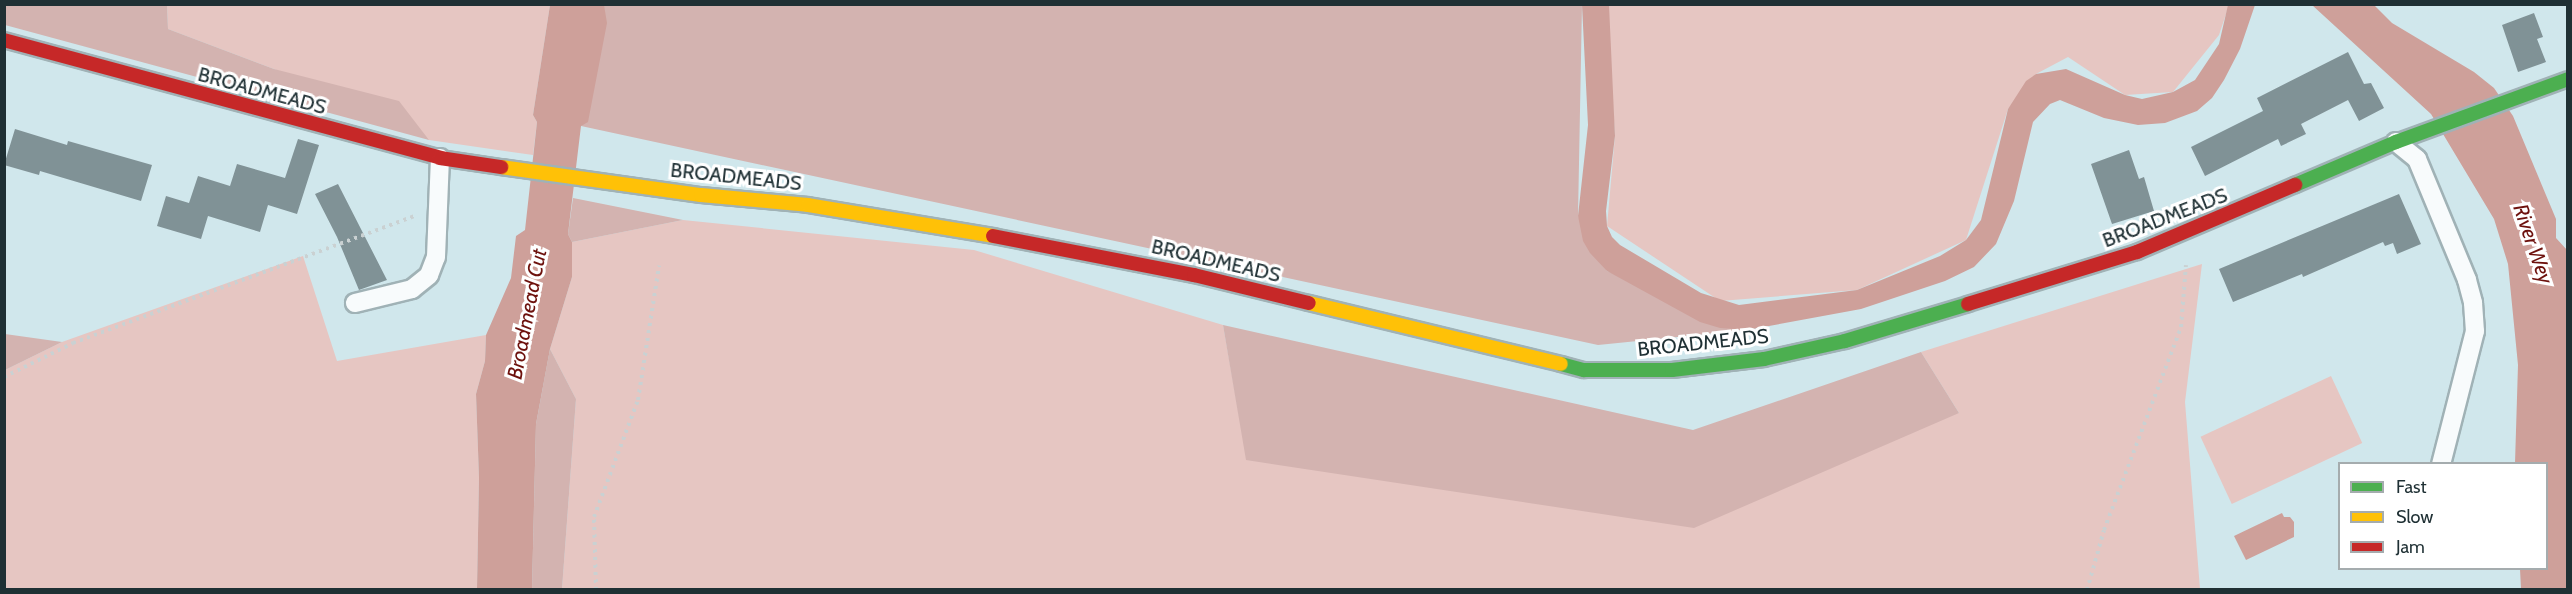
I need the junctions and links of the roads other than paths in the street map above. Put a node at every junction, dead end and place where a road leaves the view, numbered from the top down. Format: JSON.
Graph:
{"nodes":[{"id":1,"x":4,"y":40,"type":"edge"},
{"id":2,"x":2568,"y":79,"type":"edge"},
{"id":3,"x":2396,"y":142,"type":"junction"},
{"id":4,"x":440,"y":158,"type":"junction"},
{"id":5,"x":355,"y":303,"type":"dead end"},
{"id":6,"x":2441,"y":462,"type":"edge"}],
"edges":[{"from":1,"to":4,"type":"main road","name":"BROADMEADS"},
{"from":2,"to":3,"type":"main road","name":"BROADMEADS"},
{"from":3,"to":4,"type":"main road","name":"BROADMEADS"},
{"from":3,"to":6,"type":"lane"},
{"from":4,"to":5,"type":"lane"}]}
